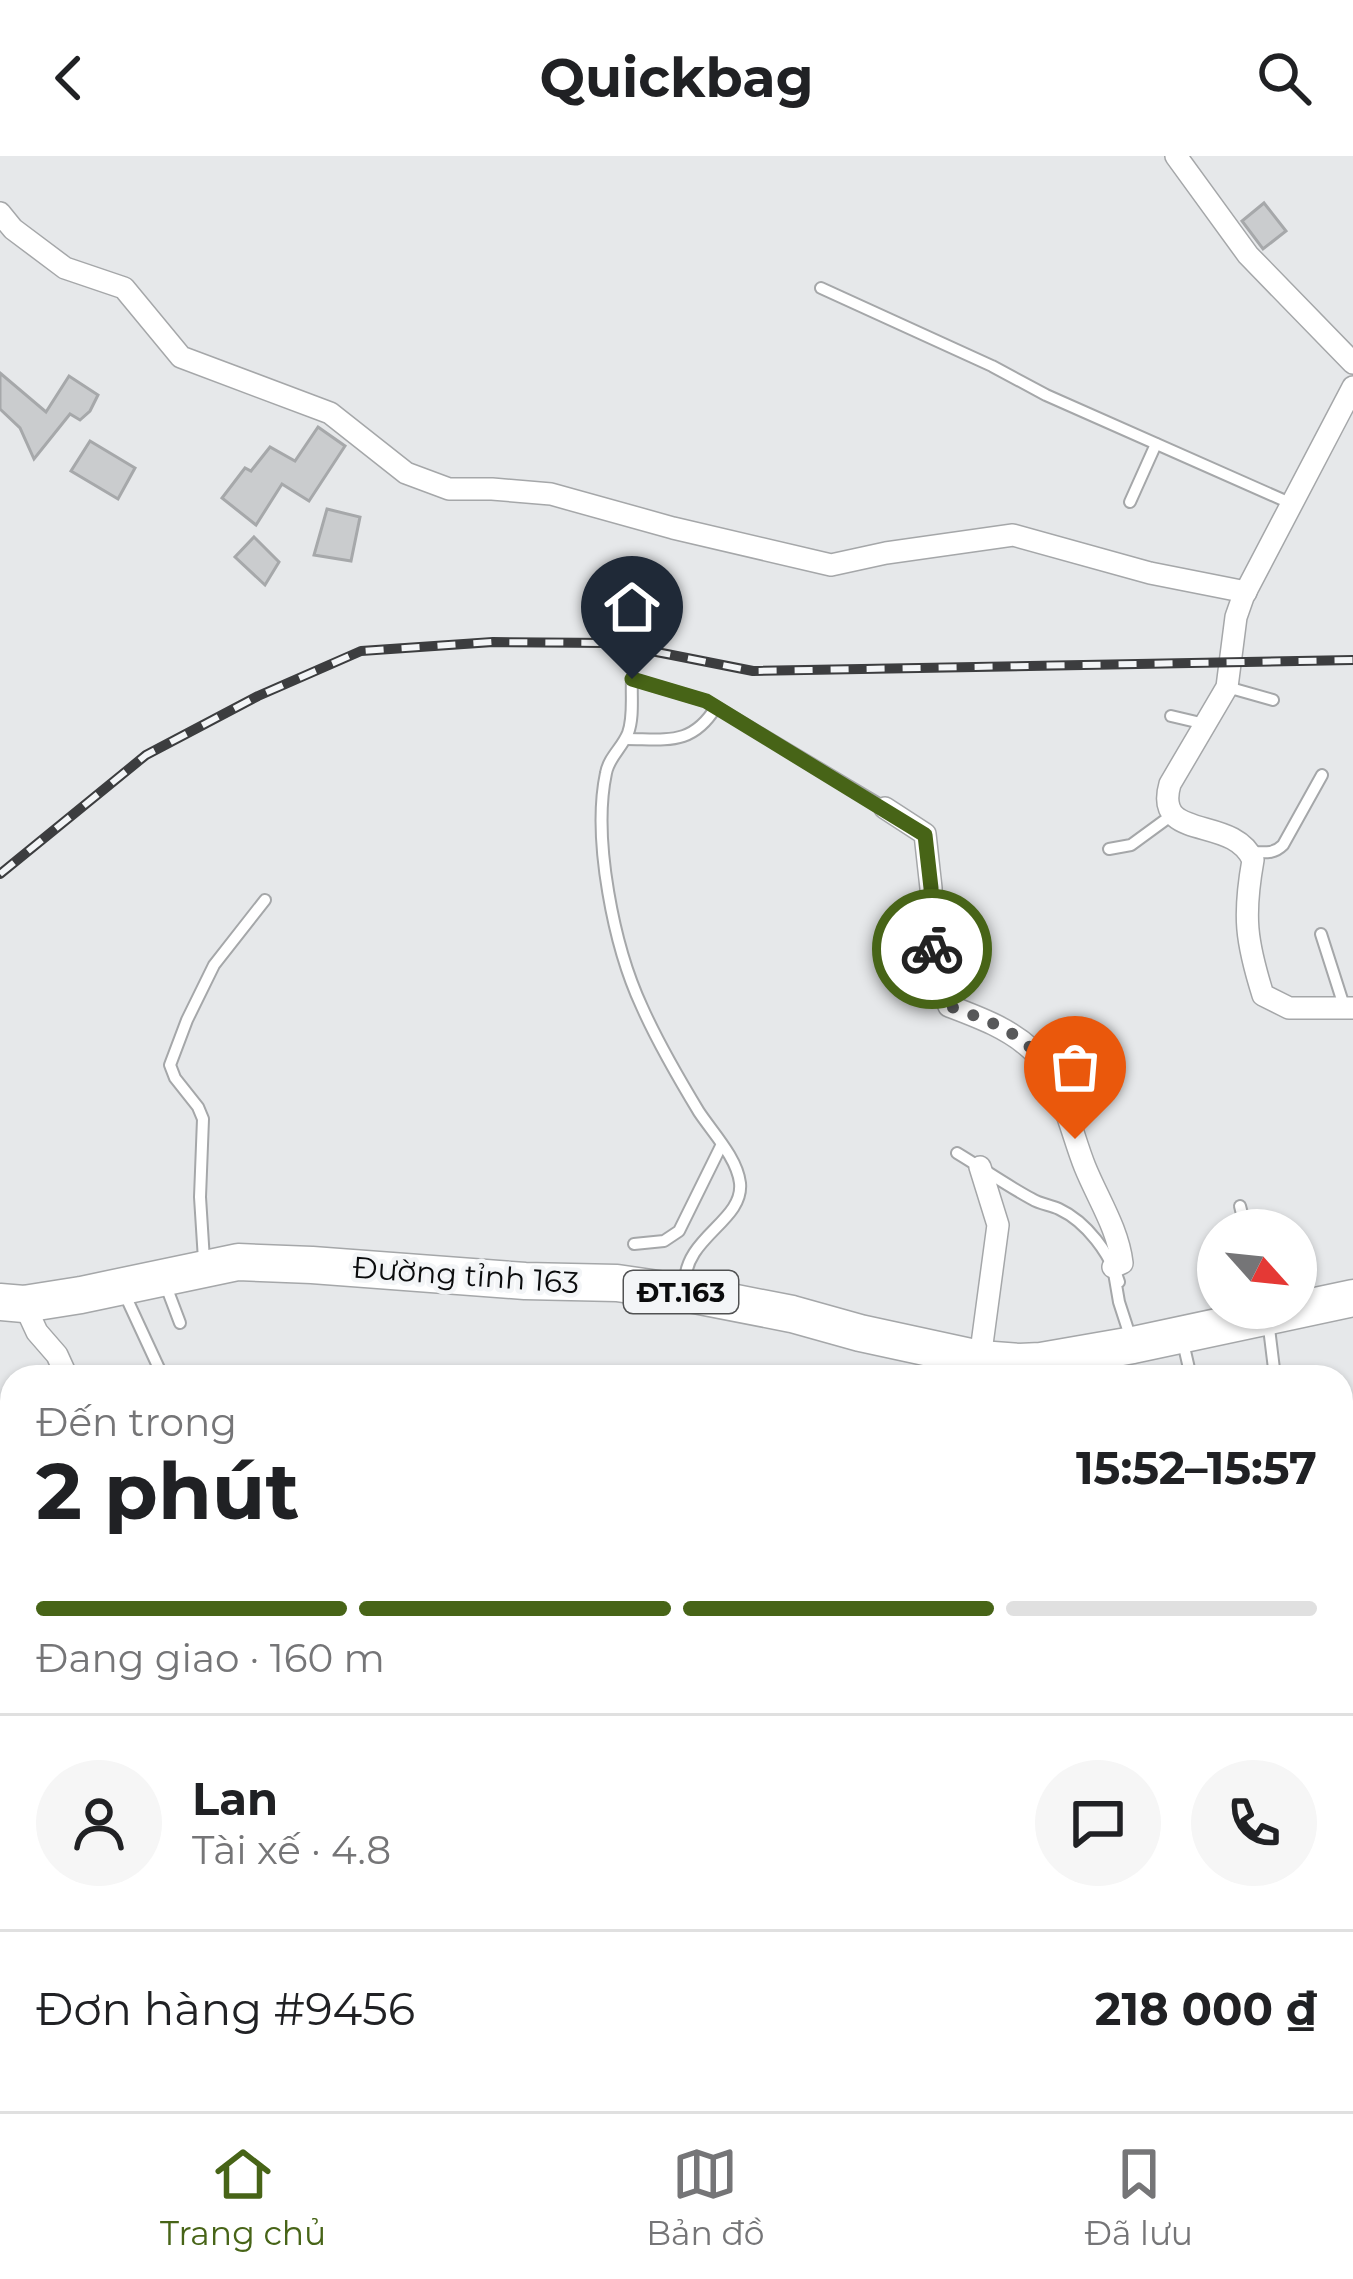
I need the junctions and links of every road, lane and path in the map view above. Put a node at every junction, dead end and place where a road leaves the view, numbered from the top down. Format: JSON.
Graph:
{"nodes":[{"id":1,"x":1176,"y":156,"type":"edge"},
{"id":2,"x":0,"y":213,"type":"edge"},
{"id":3,"x":821,"y":288,"type":"dead end"},
{"id":4,"x":1353,"y":363,"type":"edge"},
{"id":5,"x":1353,"y":387,"type":"edge"},
{"id":6,"x":1156,"y":444,"type":"junction"},
{"id":7,"x":1130,"y":502,"type":"dead end"},
{"id":8,"x":1290,"y":503,"type":"junction"},
{"id":9,"x":1246,"y":592,"type":"junction"},
{"id":10,"x":1227,"y":687,"type":"junction"},
{"id":11,"x":1273,"y":700,"type":"dead end"},
{"id":12,"x":716,"y":707,"type":"junction"},
{"id":13,"x":1171,"y":716,"type":"dead end"},
{"id":14,"x":1205,"y":724,"type":"junction"},
{"id":15,"x":626,"y":739,"type":"junction"},
{"id":16,"x":1322,"y":775,"type":"dead end"},
{"id":17,"x":886,"y":808,"type":"joint"},
{"id":18,"x":1172,"y":815,"type":"junction"},
{"id":19,"x":1108,"y":849,"type":"dead end"},
{"id":20,"x":1250,"y":852,"type":"junction"},
{"id":21,"x":265,"y":900,"type":"dead end"},
{"id":22,"x":1322,"y":934,"type":"dead end"},
{"id":23,"x":1349,"y":1009,"type":"edge"},
{"id":24,"x":722,"y":1146,"type":"junction"},
{"id":25,"x":957,"y":1153,"type":"dead end"},
{"id":26,"x":980,"y":1167,"type":"junction"},
{"id":27,"x":1240,"y":1206,"type":"dead end"},
{"id":28,"x":1241,"y":1209,"type":"edge"},
{"id":29,"x":634,"y":1244,"type":"dead end"},
{"id":30,"x":1113,"y":1267,"type":"junction"},
{"id":31,"x":204,"y":1269,"type":"junction"},
{"id":32,"x":163,"y":1278,"type":"junction"},
{"id":33,"x":121,"y":1287,"type":"junction"},
{"id":34,"x":686,"y":1293,"type":"junction"},
{"id":35,"x":1353,"y":1298,"type":"edge"},
{"id":36,"x":12,"y":1303,"type":"edge"},
{"id":37,"x":1317,"y":1306,"type":"edge"},
{"id":38,"x":180,"y":1323,"type":"dead end"},
{"id":39,"x":1197,"y":1328,"type":"edge"},
{"id":40,"x":1269,"y":1329,"type":"edge"},
{"id":41,"x":1181,"y":1335,"type":"junction"},
{"id":42,"x":1133,"y":1345,"type":"junction"},
{"id":43,"x":980,"y":1359,"type":"junction"},
{"id":44,"x":63,"y":1365,"type":"edge"},
{"id":45,"x":158,"y":1365,"type":"edge"},
{"id":46,"x":1031,"y":1365,"type":"edge"},
{"id":47,"x":1067,"y":1365,"type":"edge"},
{"id":48,"x":1188,"y":1365,"type":"edge"},
{"id":49,"x":1274,"y":1365,"type":"edge"}],
"edges":[{"from":1,"to":4,"type":"street"},
{"from":2,"to":9,"type":"street"},
{"from":3,"to":6,"type":"lane"},
{"from":5,"to":8,"type":"street"},
{"from":6,"to":7,"type":"lane"},
{"from":6,"to":8,"type":"lane"},
{"from":8,"to":9,"type":"street"},
{"from":9,"to":10,"type":"street"},
{"from":10,"to":11,"type":"lane"},
{"from":10,"to":14,"type":"street"},
{"from":12,"to":15,"type":"lane"},
{"from":12,"to":15,"type":"lane"},
{"from":12,"to":17,"type":"lane"},
{"from":13,"to":14,"type":"lane"},
{"from":14,"to":18,"type":"street"},
{"from":15,"to":24,"type":"lane"},
{"from":16,"to":20,"type":"lane"},
{"from":17,"to":30,"type":"street"},
{"from":18,"to":19,"type":"lane"},
{"from":18,"to":20,"type":"street"},
{"from":20,"to":23,"type":"street"},
{"from":21,"to":31,"type":"lane"},
{"from":22,"to":23,"type":"lane"},
{"from":24,"to":29,"type":"lane"},
{"from":24,"to":34,"type":"lane"},
{"from":25,"to":26,"type":"lane"},
{"from":26,"to":30,"type":"lane"},
{"from":26,"to":43,"type":"street"},
{"from":27,"to":28,"type":"lane"},
{"from":30,"to":42,"type":"lane"},
{"from":31,"to":32,"type":"main road","name":"Đường tỉnh 163","number":"ĐT.163"},
{"from":31,"to":34,"type":"main road","name":"Đường tỉnh 163","number":"ĐT.163"},
{"from":32,"to":33,"type":"main road","name":"Đường tỉnh 163","number":"ĐT.163"},
{"from":32,"to":38,"type":"lane"},
{"from":33,"to":36,"type":"main road","name":"Đường tỉnh 163","number":"ĐT.163"},
{"from":33,"to":45,"type":"lane"},
{"from":34,"to":43,"type":"main road","name":"Đường tỉnh 163","number":"ĐT.163"},
{"from":35,"to":37,"type":"main road","name":"Đường tỉnh 163","number":"ĐT.163"},
{"from":36,"to":44,"type":"street"},
{"from":39,"to":41,"type":"main road","name":"Đường tỉnh 163","number":"ĐT.163"},
{"from":40,"to":49,"type":"lane"},
{"from":41,"to":42,"type":"main road","name":"Đường tỉnh 163","number":"ĐT.163"},
{"from":41,"to":48,"type":"lane"},
{"from":42,"to":47,"type":"main road","name":"Đường tỉnh 163","number":"ĐT.163"},
{"from":43,"to":46,"type":"main road","name":"Đường tỉnh 163","number":"ĐT.163"}]}
